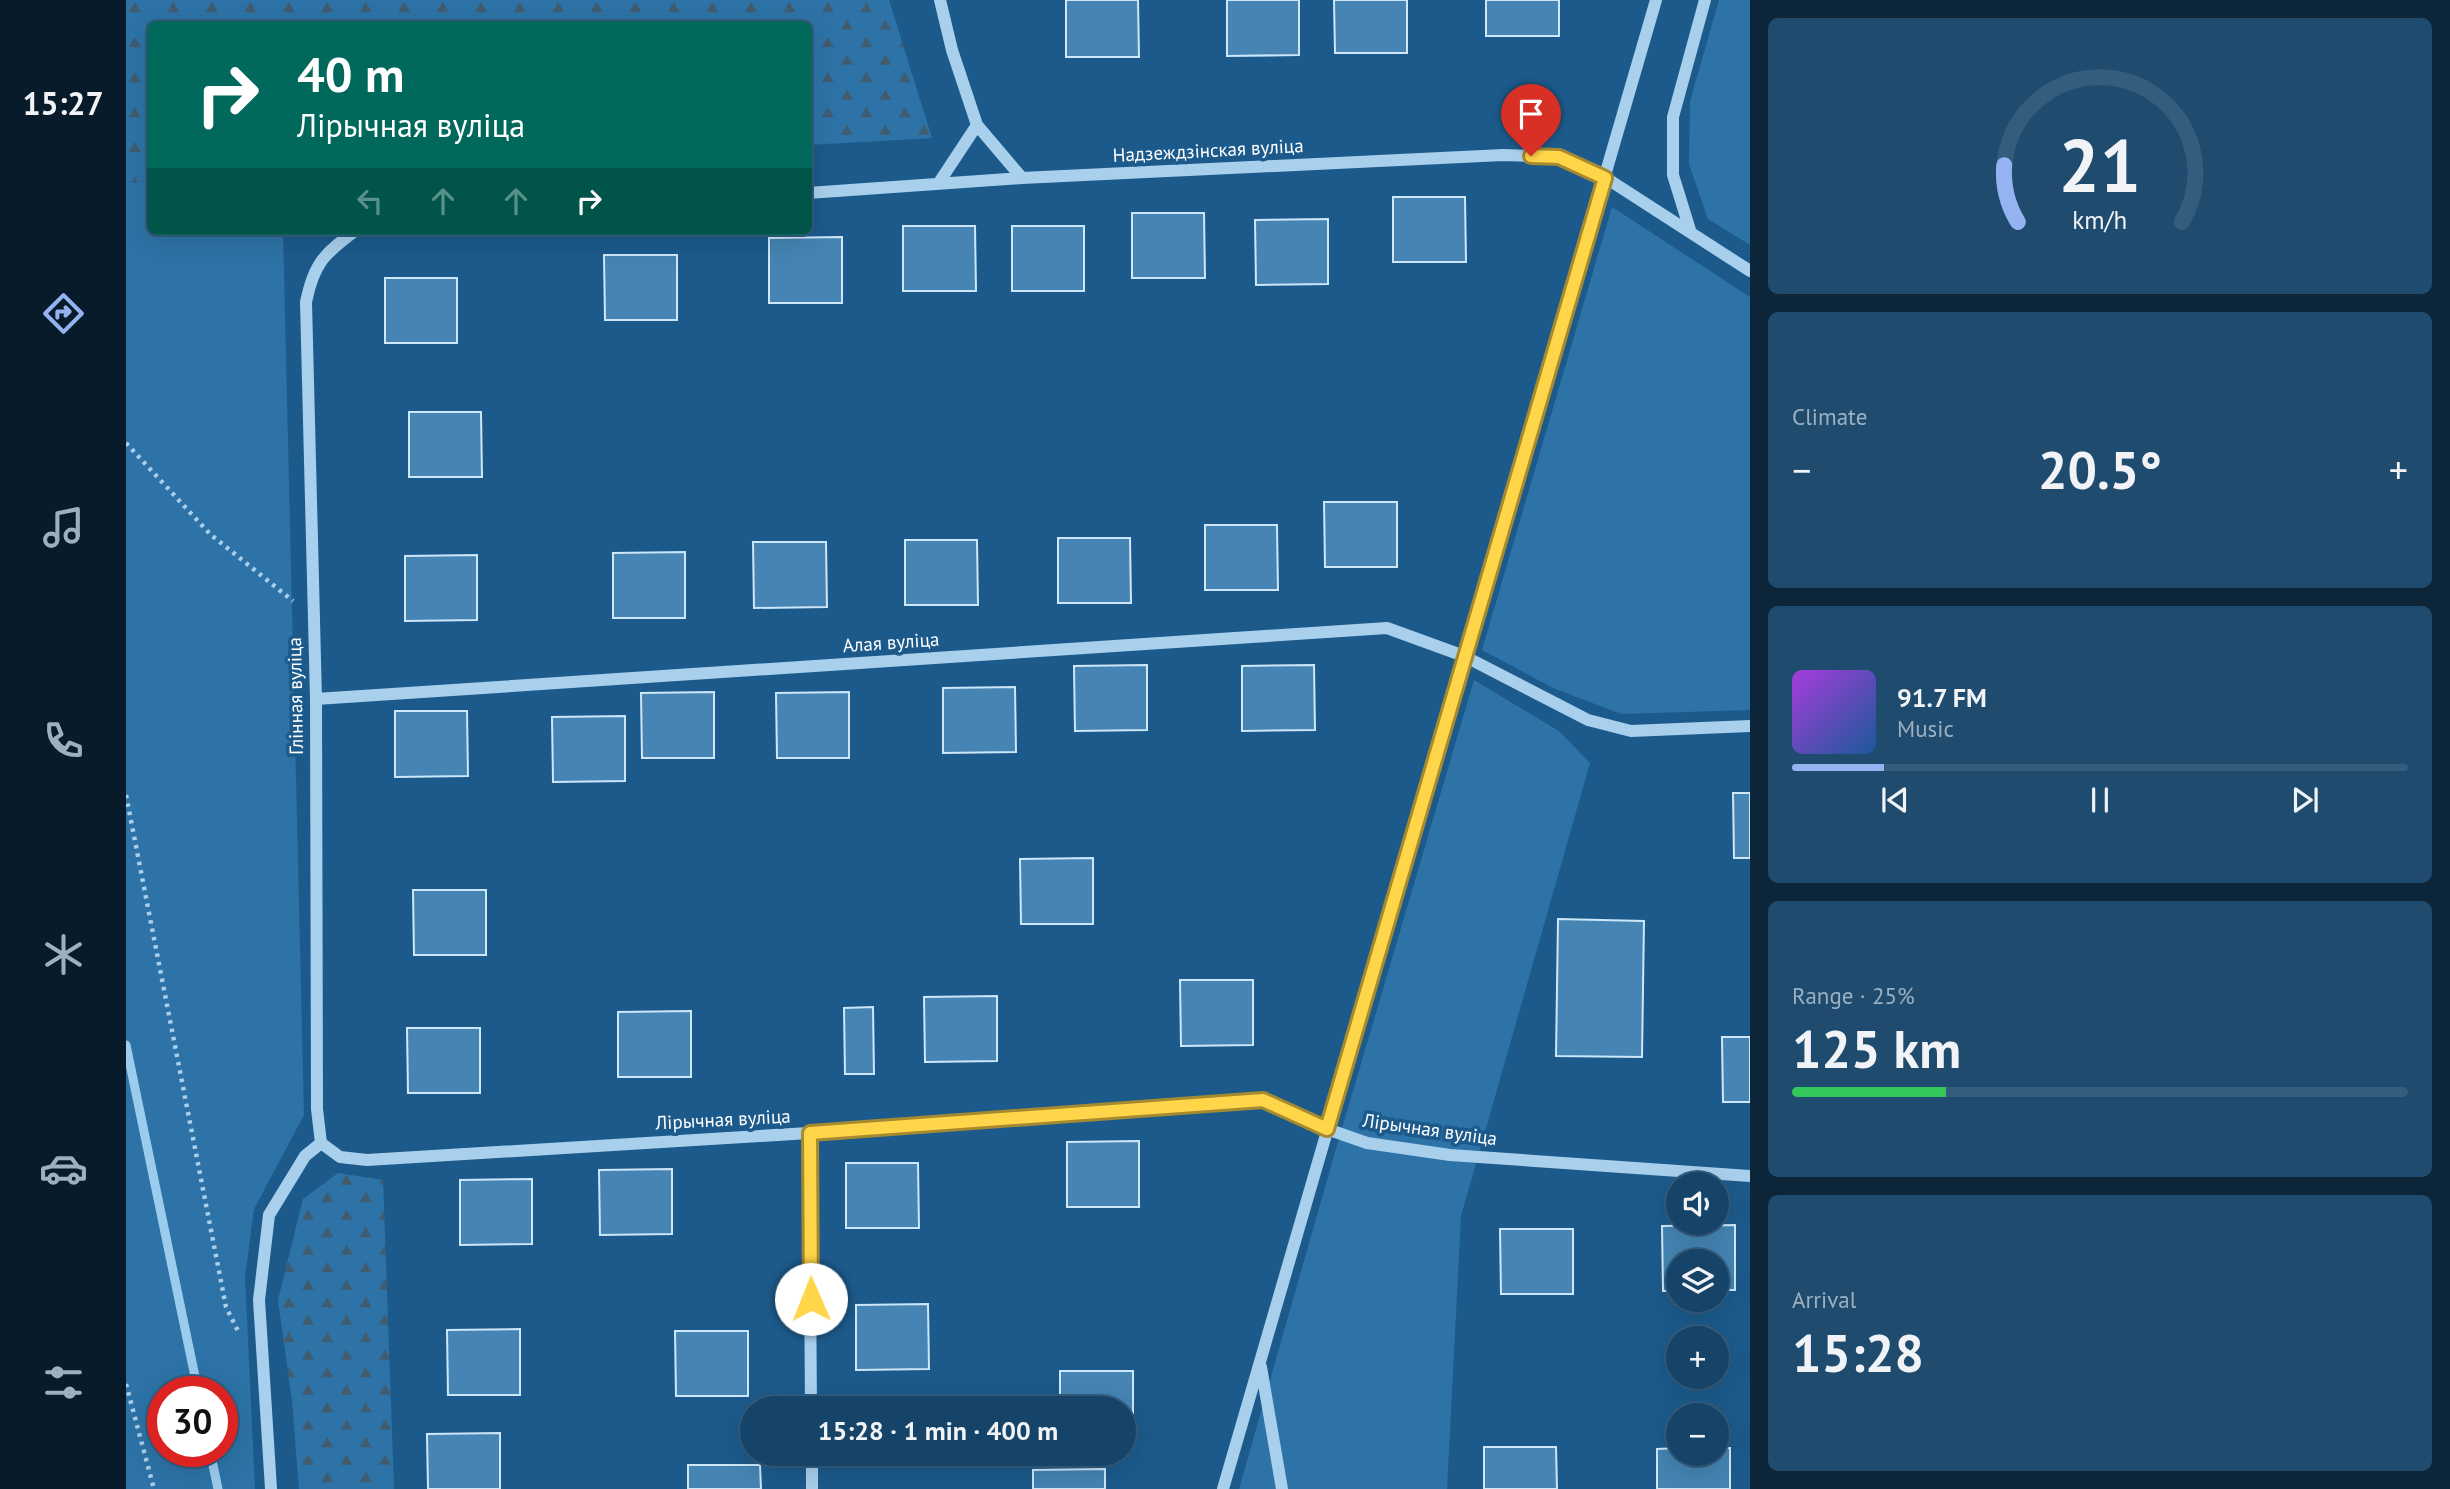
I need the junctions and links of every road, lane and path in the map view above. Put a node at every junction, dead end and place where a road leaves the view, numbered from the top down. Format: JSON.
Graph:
{"nodes":[{"id":1,"x":940,"y":0,"type":"edge"},
{"id":2,"x":1656,"y":0,"type":"edge"},
{"id":3,"x":1705,"y":0,"type":"edge"},
{"id":4,"x":977,"y":125,"type":"junction"},
{"id":5,"x":1022,"y":178,"type":"junction"},
{"id":6,"x":1605,"y":178,"type":"junction"},
{"id":7,"x":938,"y":184,"type":"junction"},
{"id":8,"x":812,"y":193,"type":"edge"},
{"id":9,"x":1690,"y":230,"type":"junction"},
{"id":10,"x":349,"y":235,"type":"edge"},
{"id":11,"x":1750,"y":271,"type":"edge"},
{"id":12,"x":126,"y":443,"type":"edge"},
{"id":13,"x":313,"y":616,"type":"junction"},
{"id":14,"x":1464,"y":656,"type":"junction"},
{"id":15,"x":316,"y":699,"type":"junction"},
{"id":16,"x":1750,"y":726,"type":"edge"},
{"id":17,"x":126,"y":795,"type":"edge"},
{"id":18,"x":1327,"y":1129,"type":"junction"},
{"id":19,"x":810,"y":1133,"type":"junction"},
{"id":20,"x":321,"y":1143,"type":"junction"},
{"id":21,"x":1750,"y":1176,"type":"edge"},
{"id":22,"x":243,"y":1341,"type":"dead end"},
{"id":23,"x":1261,"y":1363,"type":"junction"},
{"id":24,"x":126,"y":1384,"type":"edge"},
{"id":25,"x":811,"y":1396,"type":"edge"},
{"id":26,"x":812,"y":1466,"type":"edge"},
{"id":27,"x":154,"y":1489,"type":"edge"},
{"id":28,"x":271,"y":1489,"type":"edge"},
{"id":29,"x":812,"y":1489,"type":"edge"},
{"id":30,"x":1223,"y":1489,"type":"edge"},
{"id":31,"x":1282,"y":1489,"type":"edge"}],
"edges":[{"from":1,"to":4,"type":"street"},
{"from":2,"to":6,"type":"street"},
{"from":3,"to":9,"type":"street"},
{"from":4,"to":5,"type":"street"},
{"from":4,"to":7,"type":"street"},
{"from":5,"to":6,"type":"street","name":"Надзеждзінская вуліца"},
{"from":5,"to":7,"type":"street","name":"Надзеждзінская вуліца"},
{"from":6,"to":9,"type":"street","name":"Надзеждзінская вуліца"},
{"from":6,"to":14,"type":"street"},
{"from":7,"to":8,"type":"street","name":"Надзеждзінская вуліца"},
{"from":9,"to":11,"type":"street","name":"Надзеждзінская вуліца"},
{"from":10,"to":13,"type":"street","name":"Глінная вуліца"},
{"from":12,"to":13,"type":"path"},
{"from":13,"to":15,"type":"street","name":"Глінная вуліца"},
{"from":14,"to":15,"type":"street","name":"Алая вуліца"},
{"from":14,"to":16,"type":"street","name":"Алая вуліца"},
{"from":14,"to":18,"type":"street"},
{"from":15,"to":20,"type":"street","name":"Глінная вуліца"},
{"from":17,"to":22,"type":"path"},
{"from":18,"to":19,"type":"street","name":"Лірычная вуліца"},
{"from":18,"to":21,"type":"street","name":"Лірычная вуліца"},
{"from":18,"to":23,"type":"street"},
{"from":19,"to":20,"type":"street","name":"Лірычная вуліца"},
{"from":19,"to":25,"type":"street"},
{"from":20,"to":28,"type":"street"},
{"from":23,"to":30,"type":"street"},
{"from":23,"to":31,"type":"street"},
{"from":24,"to":27,"type":"path"},
{"from":26,"to":29,"type":"street"}]}
